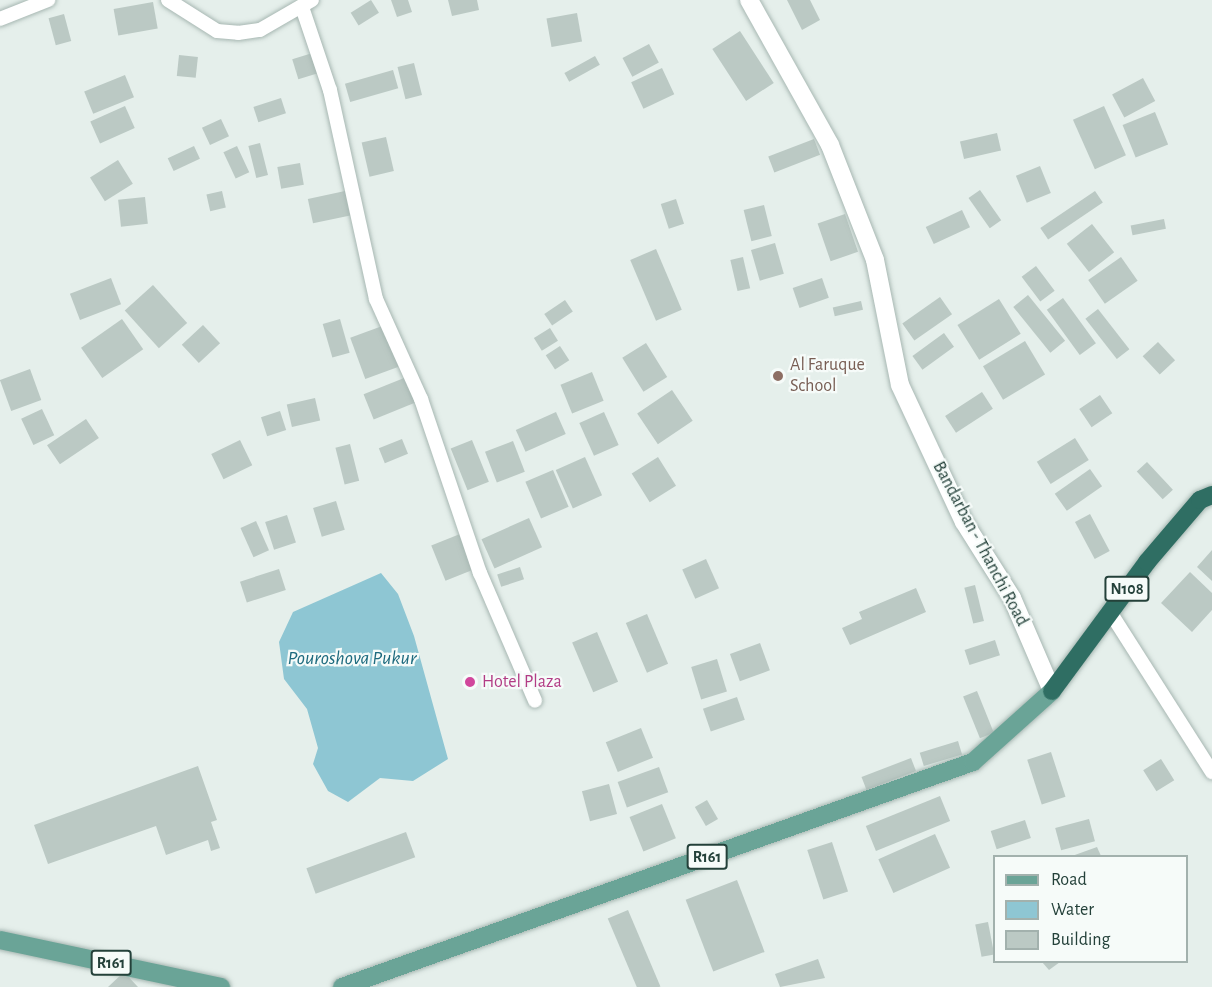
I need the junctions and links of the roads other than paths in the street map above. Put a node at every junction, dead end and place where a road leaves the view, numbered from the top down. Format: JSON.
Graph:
{"nodes":[{"id":1,"x":48,"y":0,"type":"edge"},
{"id":2,"x":168,"y":0,"type":"edge"},
{"id":3,"x":749,"y":0,"type":"edge"},
{"id":4,"x":307,"y":3,"type":"edge"},
{"id":5,"x":0,"y":19,"type":"edge"},
{"id":6,"x":1212,"y":495,"type":"edge"},
{"id":7,"x":1110,"y":612,"type":"junction"},
{"id":8,"x":1052,"y":691,"type":"junction"},
{"id":9,"x":535,"y":700,"type":"dead end"},
{"id":10,"x":1212,"y":772,"type":"edge"},
{"id":11,"x":0,"y":940,"type":"edge"},
{"id":12,"x":221,"y":987,"type":"edge"},
{"id":13,"x":342,"y":987,"type":"edge"}],
"edges":[{"from":1,"to":5,"type":"street"},
{"from":2,"to":4,"type":"street"},
{"from":3,"to":8,"type":"main road","name":"Bandarban - Thanchi Road"},
{"from":4,"to":9,"type":"street"},
{"from":6,"to":7,"type":"highway","number":"N108"},
{"from":7,"to":8,"type":"highway","number":"N108"},
{"from":7,"to":10,"type":"street"},
{"from":8,"to":13,"type":"main road","number":"R161"},
{"from":11,"to":12,"type":"main road","number":"R161"}]}
